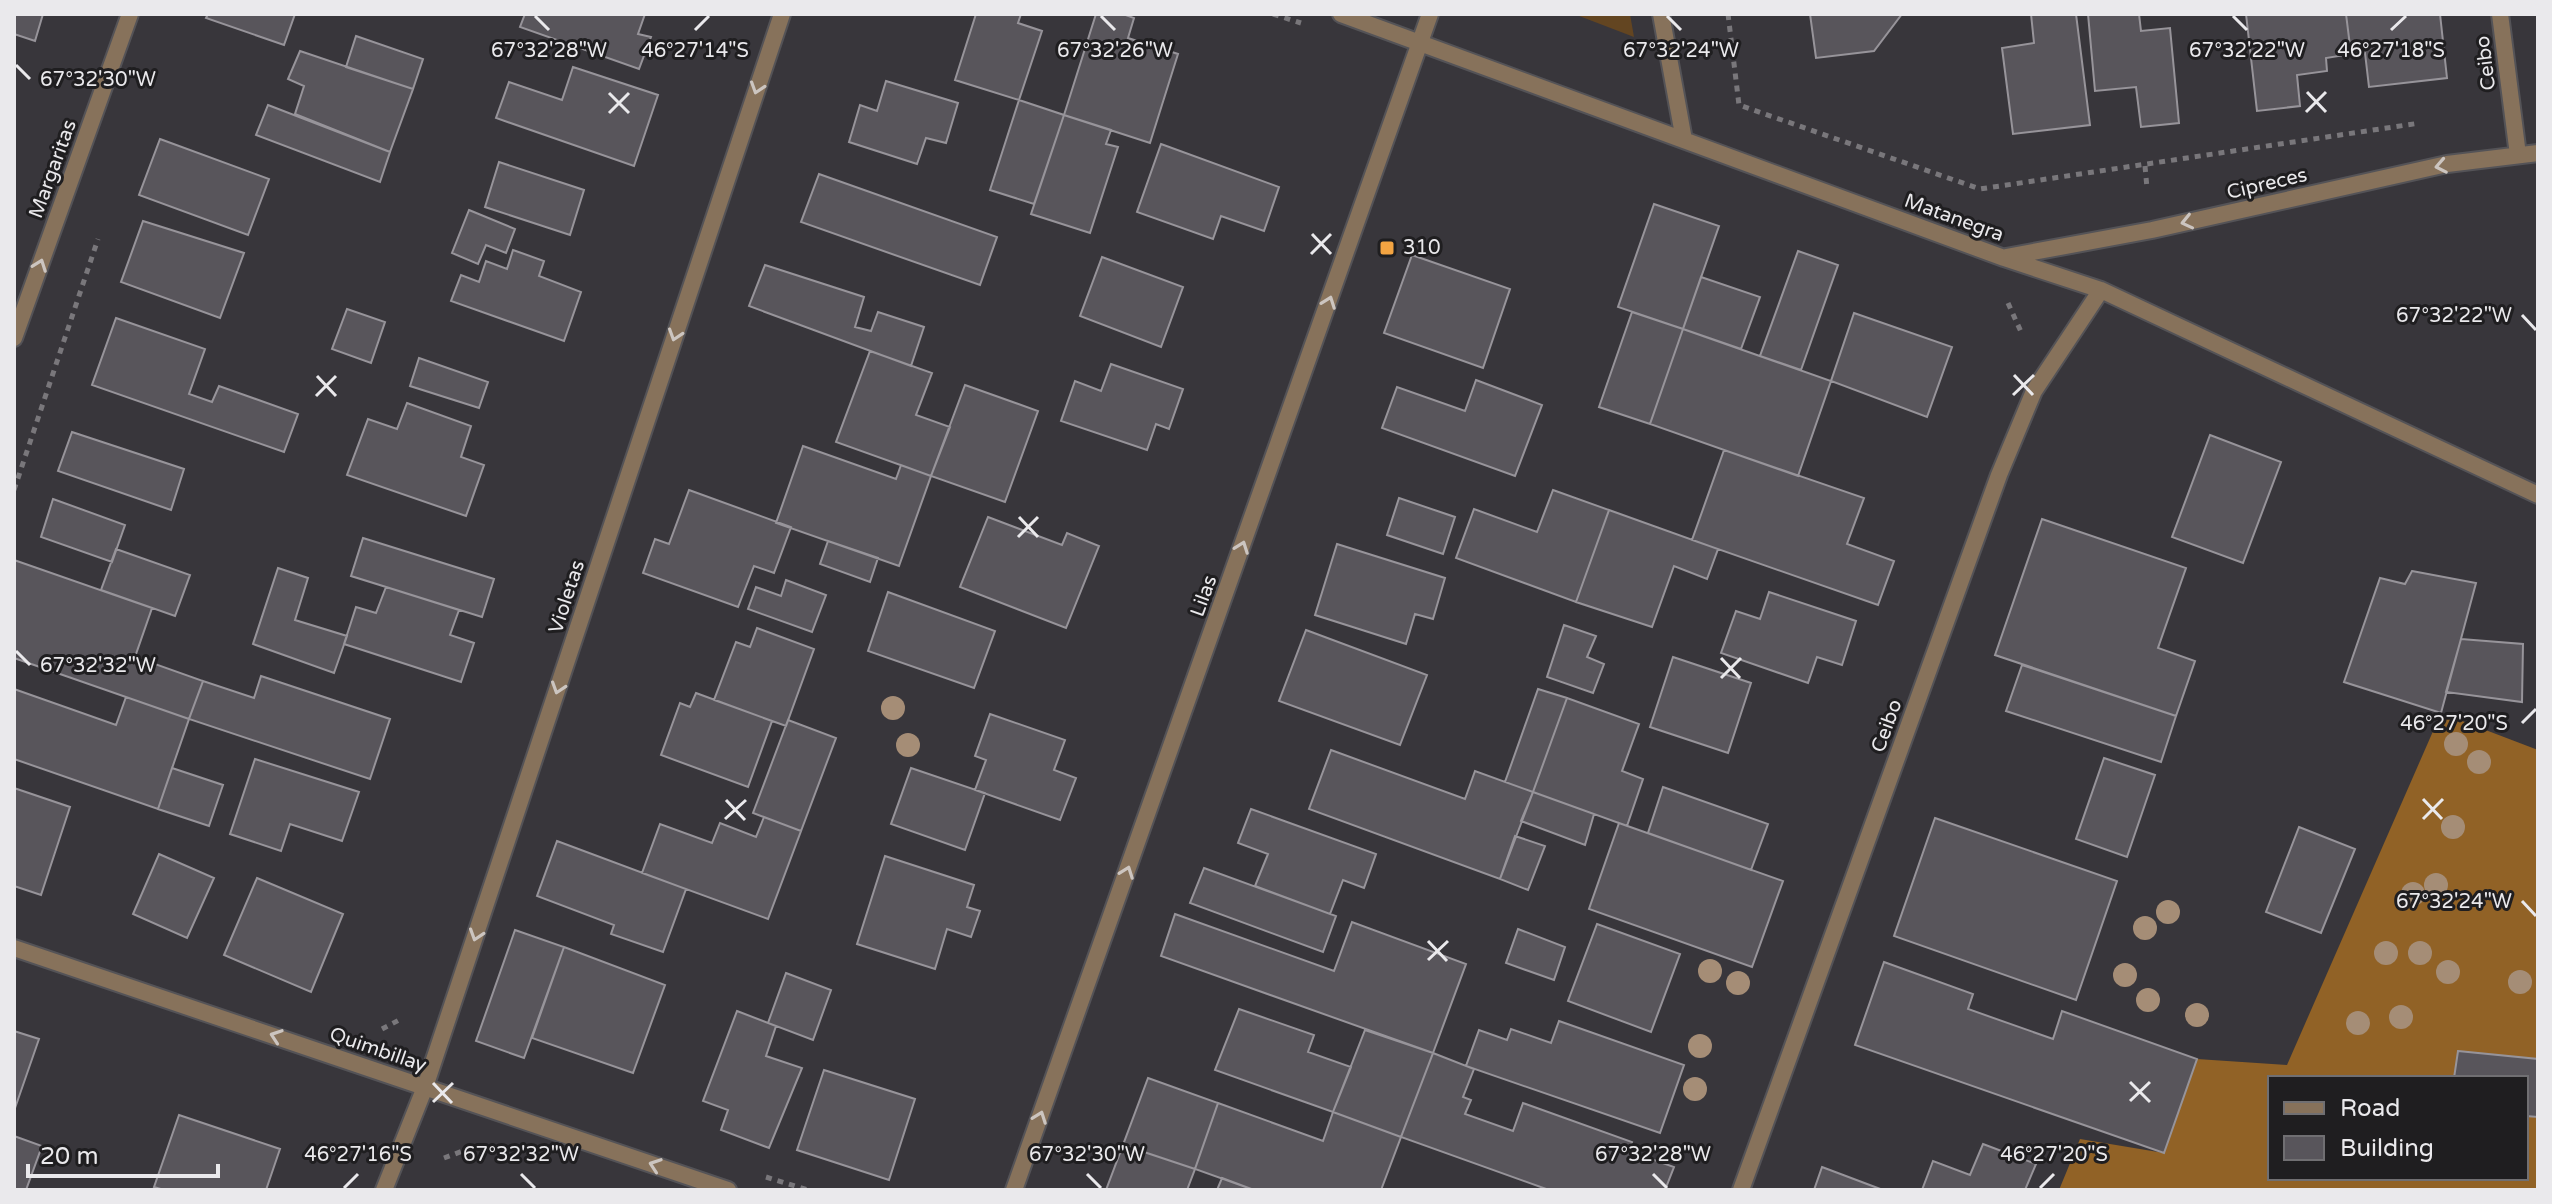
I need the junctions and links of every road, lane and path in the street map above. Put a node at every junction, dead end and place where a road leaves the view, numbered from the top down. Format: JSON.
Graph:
{"nodes":[{"id":1,"x":130,"y":14,"type":"edge"},
{"id":2,"x":782,"y":14,"type":"edge"},
{"id":3,"x":1341,"y":14,"type":"edge"},
{"id":4,"x":1430,"y":14,"type":"edge"},
{"id":5,"x":1661,"y":14,"type":"edge"},
{"id":6,"x":1728,"y":14,"type":"edge"},
{"id":7,"x":2500,"y":14,"type":"edge"},
{"id":8,"x":1422,"y":42,"type":"junction"},
{"id":9,"x":2424,"y":122,"type":"dead end"},
{"id":10,"x":1684,"y":140,"type":"junction"},
{"id":11,"x":2538,"y":153,"type":"edge"},
{"id":12,"x":2518,"y":155,"type":"junction"},
{"id":13,"x":99,"y":237,"type":"dead end"},
{"id":14,"x":2004,"y":258,"type":"junction"},
{"id":15,"x":2002,"y":290,"type":"dead end"},
{"id":16,"x":2101,"y":290,"type":"junction"},
{"id":17,"x":14,"y":338,"type":"edge"},
{"id":18,"x":2017,"y":348,"type":"dead end"},
{"id":19,"x":14,"y":490,"type":"edge"},
{"id":20,"x":2538,"y":495,"type":"edge"},
{"id":21,"x":14,"y":948,"type":"edge"},
{"id":22,"x":425,"y":1087,"type":"junction"},
{"id":23,"x":763,"y":1176,"type":"dead end"},
{"id":24,"x":384,"y":1190,"type":"edge"},
{"id":25,"x":728,"y":1190,"type":"edge"},
{"id":26,"x":808,"y":1190,"type":"edge"},
{"id":27,"x":1014,"y":1190,"type":"edge"},
{"id":28,"x":1741,"y":1190,"type":"edge"}],
"edges":[{"from":17,"to":1,"type":"street","name":"Margaritas","one_way":true},
{"from":2,"to":22,"type":"street","name":"Violetas","one_way":true},
{"from":3,"to":8,"type":"street","name":"Matanegra"},
{"from":4,"to":8,"type":"street","name":"Lilas"},
{"from":5,"to":10,"type":"street"},
{"from":6,"to":9,"type":"path"},
{"from":7,"to":12,"type":"street","name":"Ceibo"},
{"from":8,"to":10,"type":"street","name":"Matanegra"},
{"from":27,"to":8,"type":"street","name":"Lilas","one_way":true},
{"from":10,"to":14,"type":"street","name":"Matanegra"},
{"from":11,"to":12,"type":"street","name":"Cipreces"},
{"from":12,"to":14,"type":"street","name":"Cipreces","one_way":true},
{"from":13,"to":19,"type":"path"},
{"from":14,"to":16,"type":"street","name":"Matanegra"},
{"from":15,"to":18,"type":"path"},
{"from":16,"to":20,"type":"street","name":"Matanegra"},
{"from":16,"to":28,"type":"street","name":"Ceibo"},
{"from":22,"to":21,"type":"street","name":"Quimbillay","one_way":true},
{"from":22,"to":24,"type":"street","name":"Violetas"},
{"from":25,"to":22,"type":"street","name":"Quimbillay","one_way":true},
{"from":23,"to":26,"type":"path"}]}
